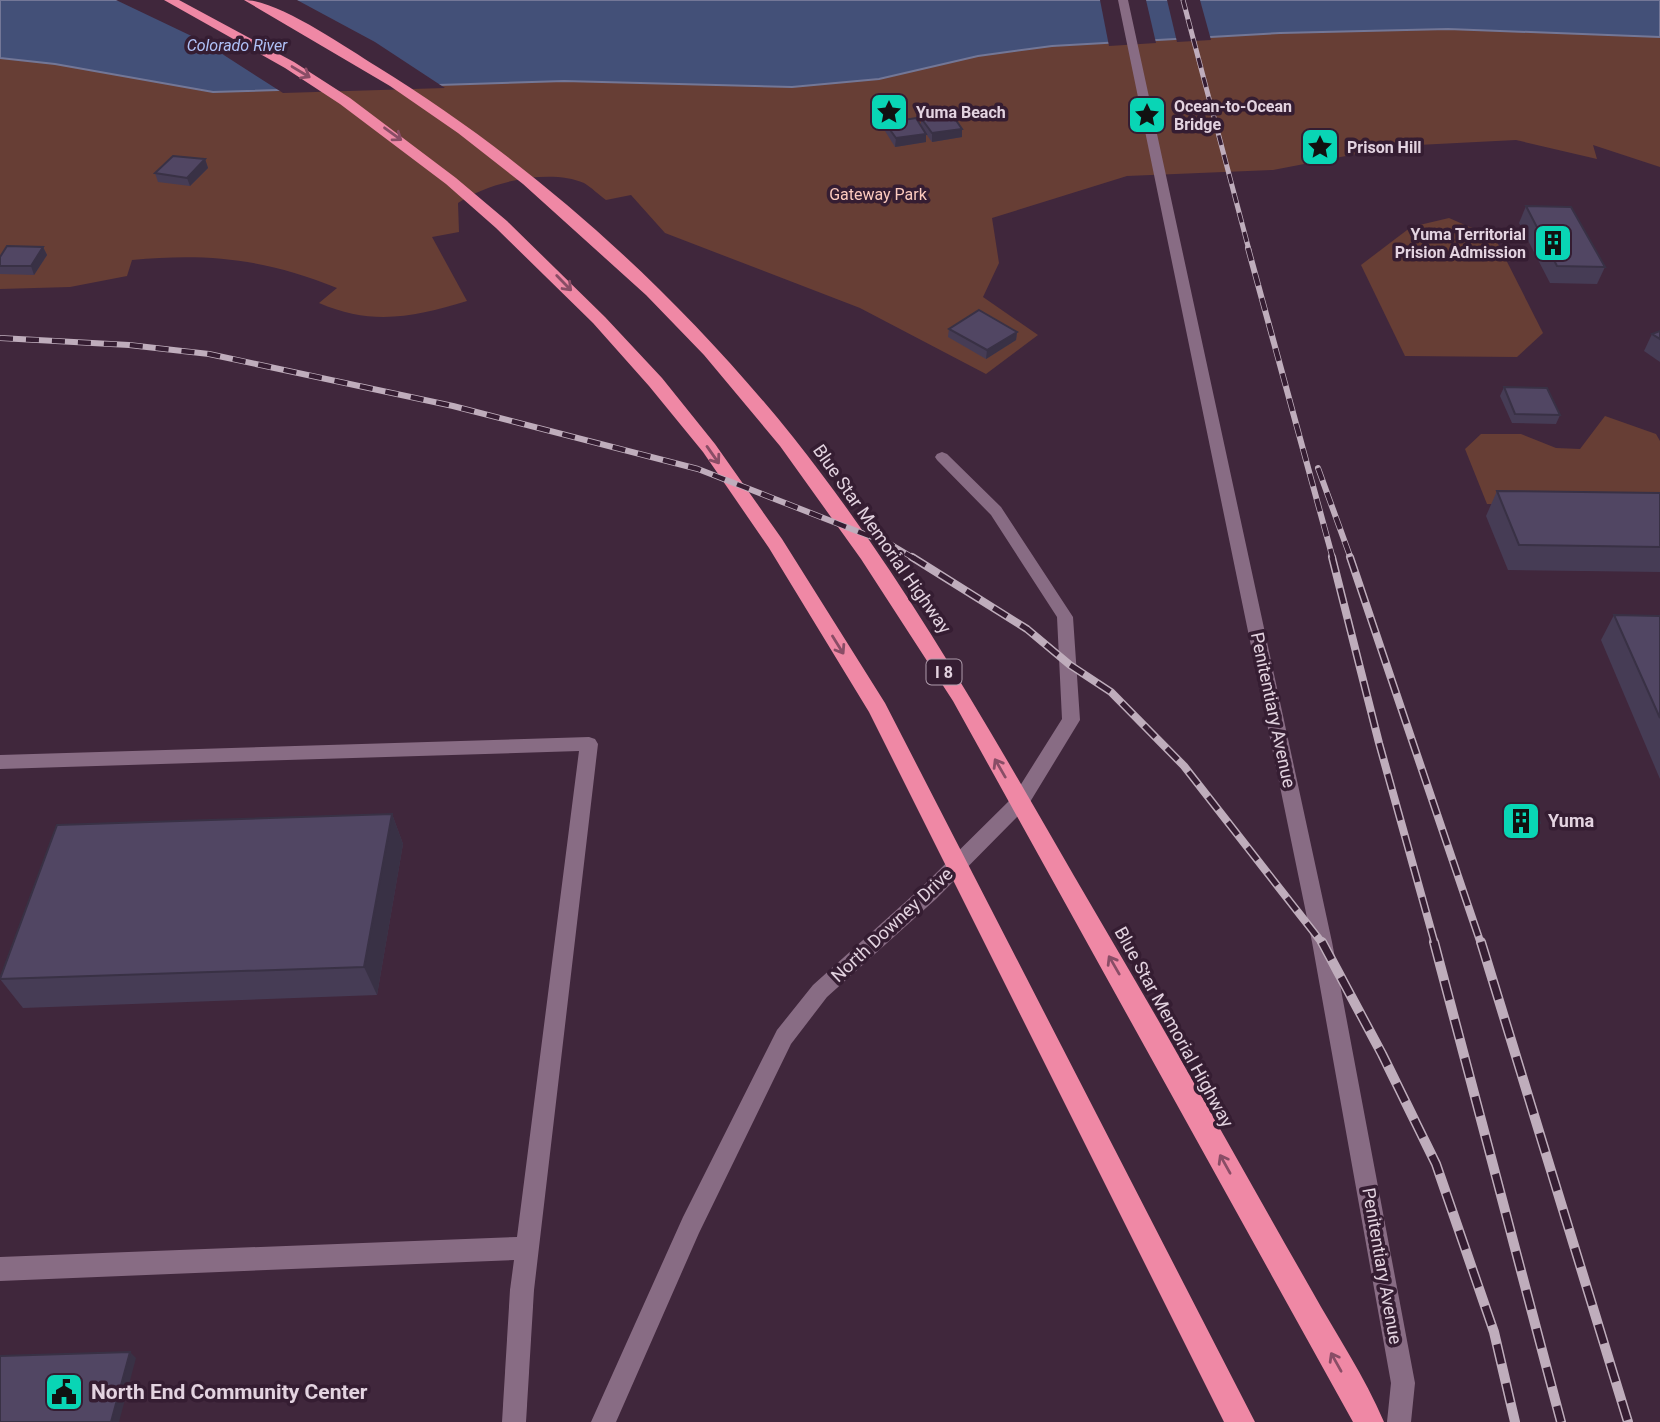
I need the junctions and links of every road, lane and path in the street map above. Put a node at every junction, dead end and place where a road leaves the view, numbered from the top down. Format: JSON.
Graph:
{"nodes":[{"id":1,"x":170,"y":0,"type":"edge"},
{"id":2,"x":250,"y":0,"type":"edge"},
{"id":3,"x":1123,"y":0,"type":"edge"},
{"id":4,"x":942,"y":457,"type":"dead end"},
{"id":5,"x":2,"y":766,"type":"edge"},
{"id":6,"x":526,"y":1248,"type":"junction"},
{"id":7,"x":0,"y":1269,"type":"edge"},
{"id":8,"x":514,"y":1422,"type":"edge"},
{"id":9,"x":603,"y":1422,"type":"edge"},
{"id":10,"x":1240,"y":1422,"type":"edge"},
{"id":11,"x":1369,"y":1422,"type":"edge"},
{"id":12,"x":1399,"y":1422,"type":"edge"}],
"edges":[{"from":1,"to":10,"type":"highway","one_way":true},
{"from":11,"to":2,"type":"highway","name":"Blue Star Memorial Highway","number":"I 8","one_way":true},
{"from":3,"to":12,"type":"street","name":"Penitentiary Avenue"},
{"from":4,"to":9,"type":"street","name":"North Downey Drive"},
{"from":5,"to":6,"type":"street"},
{"from":6,"to":7,"type":"street"},
{"from":6,"to":8,"type":"street"}]}
